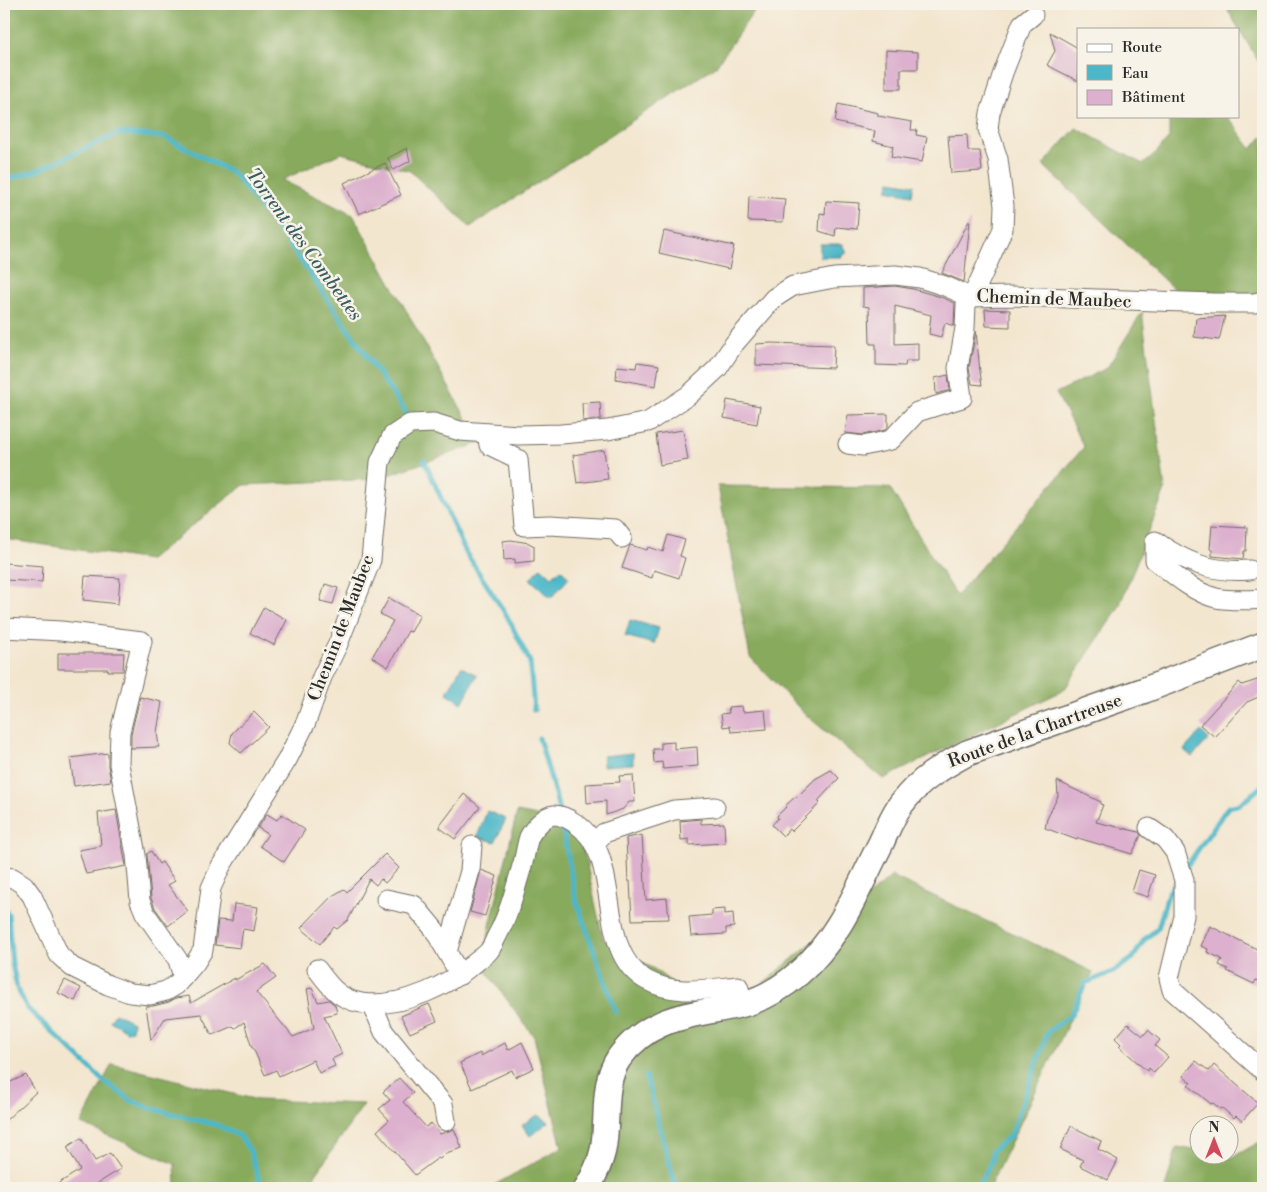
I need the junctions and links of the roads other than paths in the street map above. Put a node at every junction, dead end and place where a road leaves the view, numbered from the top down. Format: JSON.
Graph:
{"nodes":[{"id":1,"x":1033,"y":15,"type":"dead end"},
{"id":2,"x":970,"y":297,"type":"junction"},
{"id":3,"x":1263,"y":301,"type":"edge"},
{"id":4,"x":487,"y":433,"type":"junction"},
{"id":5,"x":848,"y":444,"type":"dead end"},
{"id":6,"x":622,"y":538,"type":"dead end"},
{"id":7,"x":1250,"y":570,"type":"dead end"},
{"id":8,"x":1263,"y":599,"type":"edge"},
{"id":9,"x":4,"y":628,"type":"edge"},
{"id":10,"x":1263,"y":645,"type":"edge"},
{"id":11,"x":715,"y":807,"type":"dead end"},
{"id":12,"x":1149,"y":828,"type":"dead end"},
{"id":13,"x":594,"y":844,"type":"junction"},
{"id":14,"x":472,"y":846,"type":"dead end"},
{"id":15,"x":4,"y":877,"type":"edge"},
{"id":16,"x":386,"y":899,"type":"dead end"},
{"id":17,"x":447,"y":952,"type":"junction"},
{"id":18,"x":317,"y":969,"type":"dead end"},
{"id":19,"x":460,"y":975,"type":"junction"},
{"id":20,"x":184,"y":977,"type":"junction"},
{"id":21,"x":372,"y":1004,"type":"junction"},
{"id":22,"x":744,"y":1004,"type":"junction"},
{"id":23,"x":1263,"y":1071,"type":"edge"},
{"id":24,"x":446,"y":1121,"type":"dead end"},
{"id":25,"x":587,"y":1188,"type":"edge"}],
"edges":[{"from":1,"to":2,"type":"street"},
{"from":2,"to":3,"type":"street","name":"Chemin de Maubec"},
{"from":2,"to":4,"type":"street","name":"Chemin de Maubec"},
{"from":2,"to":5,"type":"street"},
{"from":4,"to":6,"type":"street"},
{"from":4,"to":20,"type":"street","name":"Chemin de Maubec"},
{"from":7,"to":8,"type":"street"},
{"from":9,"to":20,"type":"street"},
{"from":10,"to":22,"type":"main road","name":"Route de la Chartreuse"},
{"from":11,"to":13,"type":"street"},
{"from":12,"to":23,"type":"street"},
{"from":13,"to":19,"type":"street"},
{"from":13,"to":22,"type":"street"},
{"from":14,"to":17,"type":"street"},
{"from":15,"to":20,"type":"street","name":"Chemin de Maubec"},
{"from":16,"to":17,"type":"street"},
{"from":17,"to":19,"type":"street"},
{"from":18,"to":21,"type":"street"},
{"from":19,"to":21,"type":"street"},
{"from":21,"to":24,"type":"street"},
{"from":22,"to":25,"type":"main road","name":"Route de la Chartreuse"}]}
